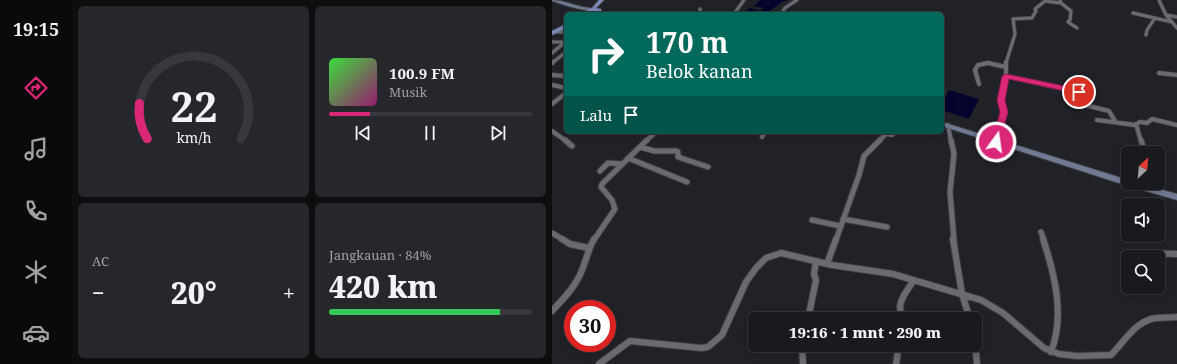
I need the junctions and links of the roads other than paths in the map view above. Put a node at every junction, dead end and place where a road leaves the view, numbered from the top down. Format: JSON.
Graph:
{"nodes":[{"id":1,"x":556,"y":0,"type":"edge"},
{"id":2,"x":744,"y":0,"type":"edge"},
{"id":3,"x":797,"y":0,"type":"edge"},
{"id":4,"x":1159,"y":0,"type":"edge"},
{"id":5,"x":600,"y":2,"type":"edge"},
{"id":6,"x":1060,"y":2,"type":"edge"},
{"id":7,"x":580,"y":8,"type":"junction"},
{"id":8,"x":700,"y":9,"type":"dead end"},
{"id":9,"x":584,"y":12,"type":"edge"},
{"id":10,"x":592,"y":12,"type":"edge"},
{"id":11,"x":595,"y":12,"type":"edge"},
{"id":12,"x":701,"y":12,"type":"edge"},
{"id":13,"x":735,"y":12,"type":"edge"},
{"id":14,"x":783,"y":12,"type":"edge"},
{"id":15,"x":1133,"y":13,"type":"dead end"},
{"id":16,"x":1166,"y":15,"type":"junction"},
{"id":17,"x":1177,"y":17,"type":"edge"},
{"id":18,"x":1155,"y":18,"type":"junction"},
{"id":19,"x":1172,"y":22,"type":"junction"},
{"id":20,"x":564,"y":27,"type":"edge"},
{"id":21,"x":1077,"y":28,"type":"dead end"},
{"id":22,"x":1177,"y":28,"type":"edge"},
{"id":23,"x":552,"y":32,"type":"edge"},
{"id":24,"x":564,"y":32,"type":"edge"},
{"id":25,"x":1146,"y":36,"type":"dead end"},
{"id":26,"x":552,"y":42,"type":"edge"},
{"id":27,"x":564,"y":42,"type":"edge"},
{"id":28,"x":564,"y":44,"type":"edge"},
{"id":29,"x":552,"y":53,"type":"edge"},
{"id":30,"x":564,"y":55,"type":"edge"},
{"id":31,"x":552,"y":63,"type":"edge"},
{"id":32,"x":1006,"y":67,"type":"junction"},
{"id":33,"x":1159,"y":73,"type":"dead end"},
{"id":34,"x":552,"y":75,"type":"edge"},
{"id":35,"x":1177,"y":75,"type":"edge"},
{"id":36,"x":564,"y":76,"type":"edge"},
{"id":37,"x":1006,"y":76,"type":"junction"},
{"id":38,"x":979,"y":84,"type":"dead end"},
{"id":39,"x":552,"y":85,"type":"edge"},
{"id":40,"x":564,"y":88,"type":"edge"},
{"id":41,"x":564,"y":95,"type":"edge"},
{"id":42,"x":552,"y":104,"type":"edge"},
{"id":43,"x":1097,"y":120,"type":"dead end"},
{"id":44,"x":1114,"y":122,"type":"junction"},
{"id":45,"x":1136,"y":124,"type":"junction"},
{"id":46,"x":945,"y":125,"type":"edge"},
{"id":47,"x":1177,"y":125,"type":"edge"},
{"id":48,"x":552,"y":131,"type":"edge"},
{"id":49,"x":654,"y":134,"type":"edge"},
{"id":50,"x":886,"y":134,"type":"edge"},
{"id":51,"x":996,"y":142,"type":"junction"},
{"id":52,"x":572,"y":146,"type":"dead end"},
{"id":53,"x":1143,"y":146,"type":"edge"},
{"id":54,"x":640,"y":147,"type":"junction"},
{"id":55,"x":628,"y":158,"type":"junction"},
{"id":56,"x":622,"y":164,"type":"junction"},
{"id":57,"x":708,"y":167,"type":"dead end"},
{"id":58,"x":600,"y":171,"type":"dead end"},
{"id":59,"x":1121,"y":181,"type":"edge"},
{"id":60,"x":687,"y":182,"type":"dead end"},
{"id":61,"x":1153,"y":190,"type":"edge"},
{"id":62,"x":1156,"y":191,"type":"joint"},
{"id":63,"x":1177,"y":197,"type":"edge"},
{"id":64,"x":843,"y":219,"type":"junction"},
{"id":65,"x":812,"y":220,"type":"dead end"},
{"id":66,"x":840,"y":226,"type":"junction"},
{"id":67,"x":887,"y":227,"type":"dead end"},
{"id":68,"x":1041,"y":232,"type":"dead end"},
{"id":69,"x":552,"y":233,"type":"edge"},
{"id":70,"x":589,"y":248,"type":"junction"},
{"id":71,"x":1165,"y":254,"type":"edge"},
{"id":72,"x":1177,"y":254,"type":"edge"},
{"id":73,"x":816,"y":261,"type":"junction"},
{"id":74,"x":827,"y":264,"type":"junction"},
{"id":75,"x":913,"y":281,"type":"junction"},
{"id":76,"x":962,"y":294,"type":"junction"},
{"id":77,"x":552,"y":311,"type":"edge"},
{"id":78,"x":809,"y":312,"type":"edge"},
{"id":79,"x":900,"y":312,"type":"edge"},
{"id":80,"x":968,"y":312,"type":"edge"},
{"id":81,"x":1177,"y":318,"type":"edge"},
{"id":82,"x":802,"y":352,"type":"edge"},
{"id":83,"x":898,"y":352,"type":"edge"},
{"id":84,"x":976,"y":352,"type":"edge"},
{"id":85,"x":1051,"y":352,"type":"junction"},
{"id":86,"x":599,"y":364,"type":"edge"},
{"id":87,"x":803,"y":364,"type":"edge"},
{"id":88,"x":896,"y":364,"type":"edge"},
{"id":89,"x":977,"y":364,"type":"edge"}],
"edges":[{"from":1,"to":7,"type":"main road"},
{"from":2,"to":13,"type":"street"},
{"from":3,"to":14,"type":"street"},
{"from":4,"to":16,"type":"street"},
{"from":5,"to":11,"type":"main road"},
{"from":6,"to":21,"type":"street"},
{"from":6,"to":32,"type":"street"},
{"from":7,"to":9,"type":"main road"},
{"from":7,"to":10,"type":"main road"},
{"from":8,"to":12,"type":"street"},
{"from":15,"to":18,"type":"street"},
{"from":16,"to":17,"type":"street"},
{"from":16,"to":19,"type":"street"},
{"from":18,"to":19,"type":"street"},
{"from":18,"to":25,"type":"street"},
{"from":19,"to":22,"type":"street"},
{"from":20,"to":23,"type":"main road"},
{"from":23,"to":24,"type":"street"},
{"from":26,"to":27,"type":"street"},
{"from":28,"to":29,"type":"street"},
{"from":30,"to":31,"type":"street"},
{"from":32,"to":37,"type":"street"},
{"from":32,"to":38,"type":"street"},
{"from":33,"to":35,"type":"street"},
{"from":34,"to":36,"type":"street"},
{"from":37,"to":44,"type":"street"},
{"from":37,"to":51,"type":"street"},
{"from":39,"to":40,"type":"street"},
{"from":41,"to":42,"type":"street"},
{"from":43,"to":44,"type":"street"},
{"from":44,"to":45,"type":"street"},
{"from":45,"to":47,"type":"street"},
{"from":45,"to":53,"type":"street"},
{"from":46,"to":51,"type":"main road"},
{"from":46,"to":76,"type":"street"},
{"from":48,"to":52,"type":"street"},
{"from":49,"to":54,"type":"street"},
{"from":50,"to":64,"type":"street"},
{"from":51,"to":59,"type":"main road"},
{"from":54,"to":55,"type":"street"},
{"from":54,"to":57,"type":"street"},
{"from":55,"to":56,"type":"street"},
{"from":55,"to":60,"type":"street"},
{"from":56,"to":58,"type":"street"},
{"from":56,"to":70,"type":"street"},
{"from":61,"to":62,"type":"main road"},
{"from":62,"to":63,"type":"main road"},
{"from":64,"to":66,"type":"street"},
{"from":64,"to":67,"type":"street"},
{"from":65,"to":66,"type":"street"},
{"from":66,"to":74,"type":"street"},
{"from":68,"to":85,"type":"street"},
{"from":69,"to":70,"type":"street"},
{"from":70,"to":77,"type":"street"},
{"from":71,"to":72,"type":"street"},
{"from":73,"to":74,"type":"street"},
{"from":73,"to":78,"type":"street"},
{"from":73,"to":86,"type":"street"},
{"from":74,"to":75,"type":"street"},
{"from":75,"to":76,"type":"street"},
{"from":75,"to":79,"type":"street"},
{"from":76,"to":80,"type":"street"},
{"from":76,"to":85,"type":"street"},
{"from":81,"to":85,"type":"street"},
{"from":82,"to":87,"type":"street"},
{"from":83,"to":88,"type":"street"},
{"from":84,"to":89,"type":"street"}]}
